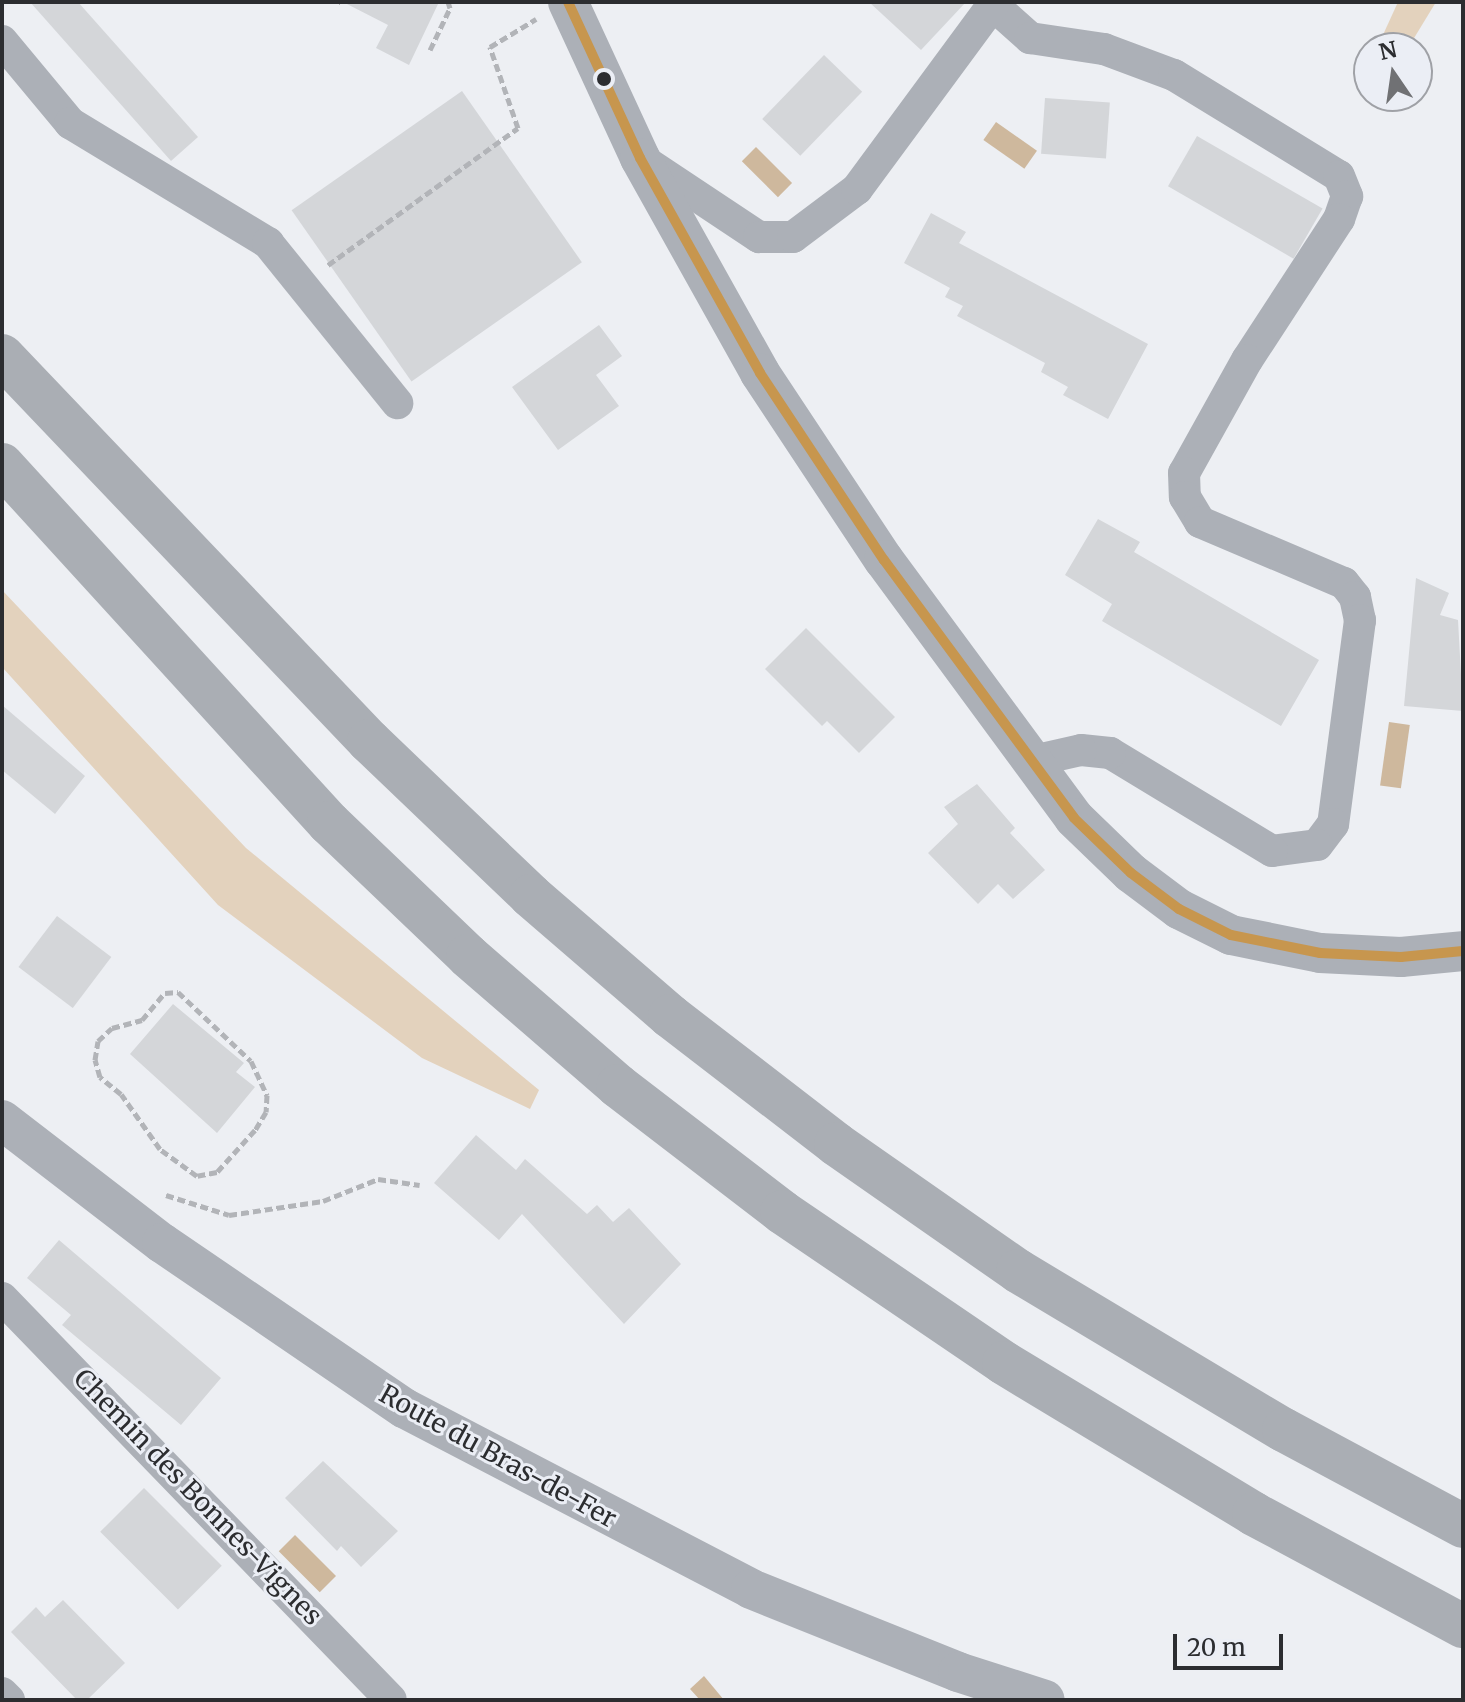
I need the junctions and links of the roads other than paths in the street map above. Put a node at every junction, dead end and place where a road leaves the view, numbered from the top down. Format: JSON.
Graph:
{"nodes":[{"id":1,"x":994,"y":3,"type":"edge"},
{"id":2,"x":558,"y":7,"type":"edge"},
{"id":3,"x":2,"y":41,"type":"edge"},
{"id":4,"x":640,"y":158,"type":"junction"},
{"id":5,"x":2,"y":337,"type":"edge"},
{"id":6,"x":2,"y":356,"type":"edge"},
{"id":7,"x":397,"y":403,"type":"dead end"},
{"id":8,"x":75,"y":430,"type":"junction"},
{"id":9,"x":2,"y":465,"type":"edge"},
{"id":10,"x":2,"y":508,"type":"edge"},
{"id":11,"x":1032,"y":761,"type":"junction"},
{"id":12,"x":329,"y":823,"type":"junction"},
{"id":13,"x":1463,"y":951,"type":"edge"},
{"id":14,"x":2,"y":1120,"type":"edge"},
{"id":15,"x":2,"y":1298,"type":"edge"},
{"id":16,"x":1463,"y":1526,"type":"edge"},
{"id":17,"x":1463,"y":1626,"type":"edge"},
{"id":18,"x":2,"y":1693,"type":"edge"},
{"id":19,"x":9,"y":1700,"type":"edge"},
{"id":20,"x":391,"y":1700,"type":"edge"},
{"id":21,"x":1045,"y":1700,"type":"edge"}],
"edges":[{"from":1,"to":4,"type":"street"},
{"from":1,"to":11,"type":"street"},
{"from":2,"to":4,"type":"street"},
{"from":3,"to":7,"type":"street"},
{"from":4,"to":11,"type":"street"},
{"from":5,"to":8,"type":"highway"},
{"from":6,"to":8,"type":"highway"},
{"from":8,"to":16,"type":"highway"},
{"from":9,"to":12,"type":"highway"},
{"from":10,"to":12,"type":"highway"},
{"from":11,"to":13,"type":"street"},
{"from":12,"to":17,"type":"highway"},
{"from":14,"to":21,"type":"street","name":"Route du Bras-de-Fer"},
{"from":15,"to":20,"type":"street","name":"Chemin des Bonnes-Vignes"},
{"from":18,"to":19,"type":"street"}]}
